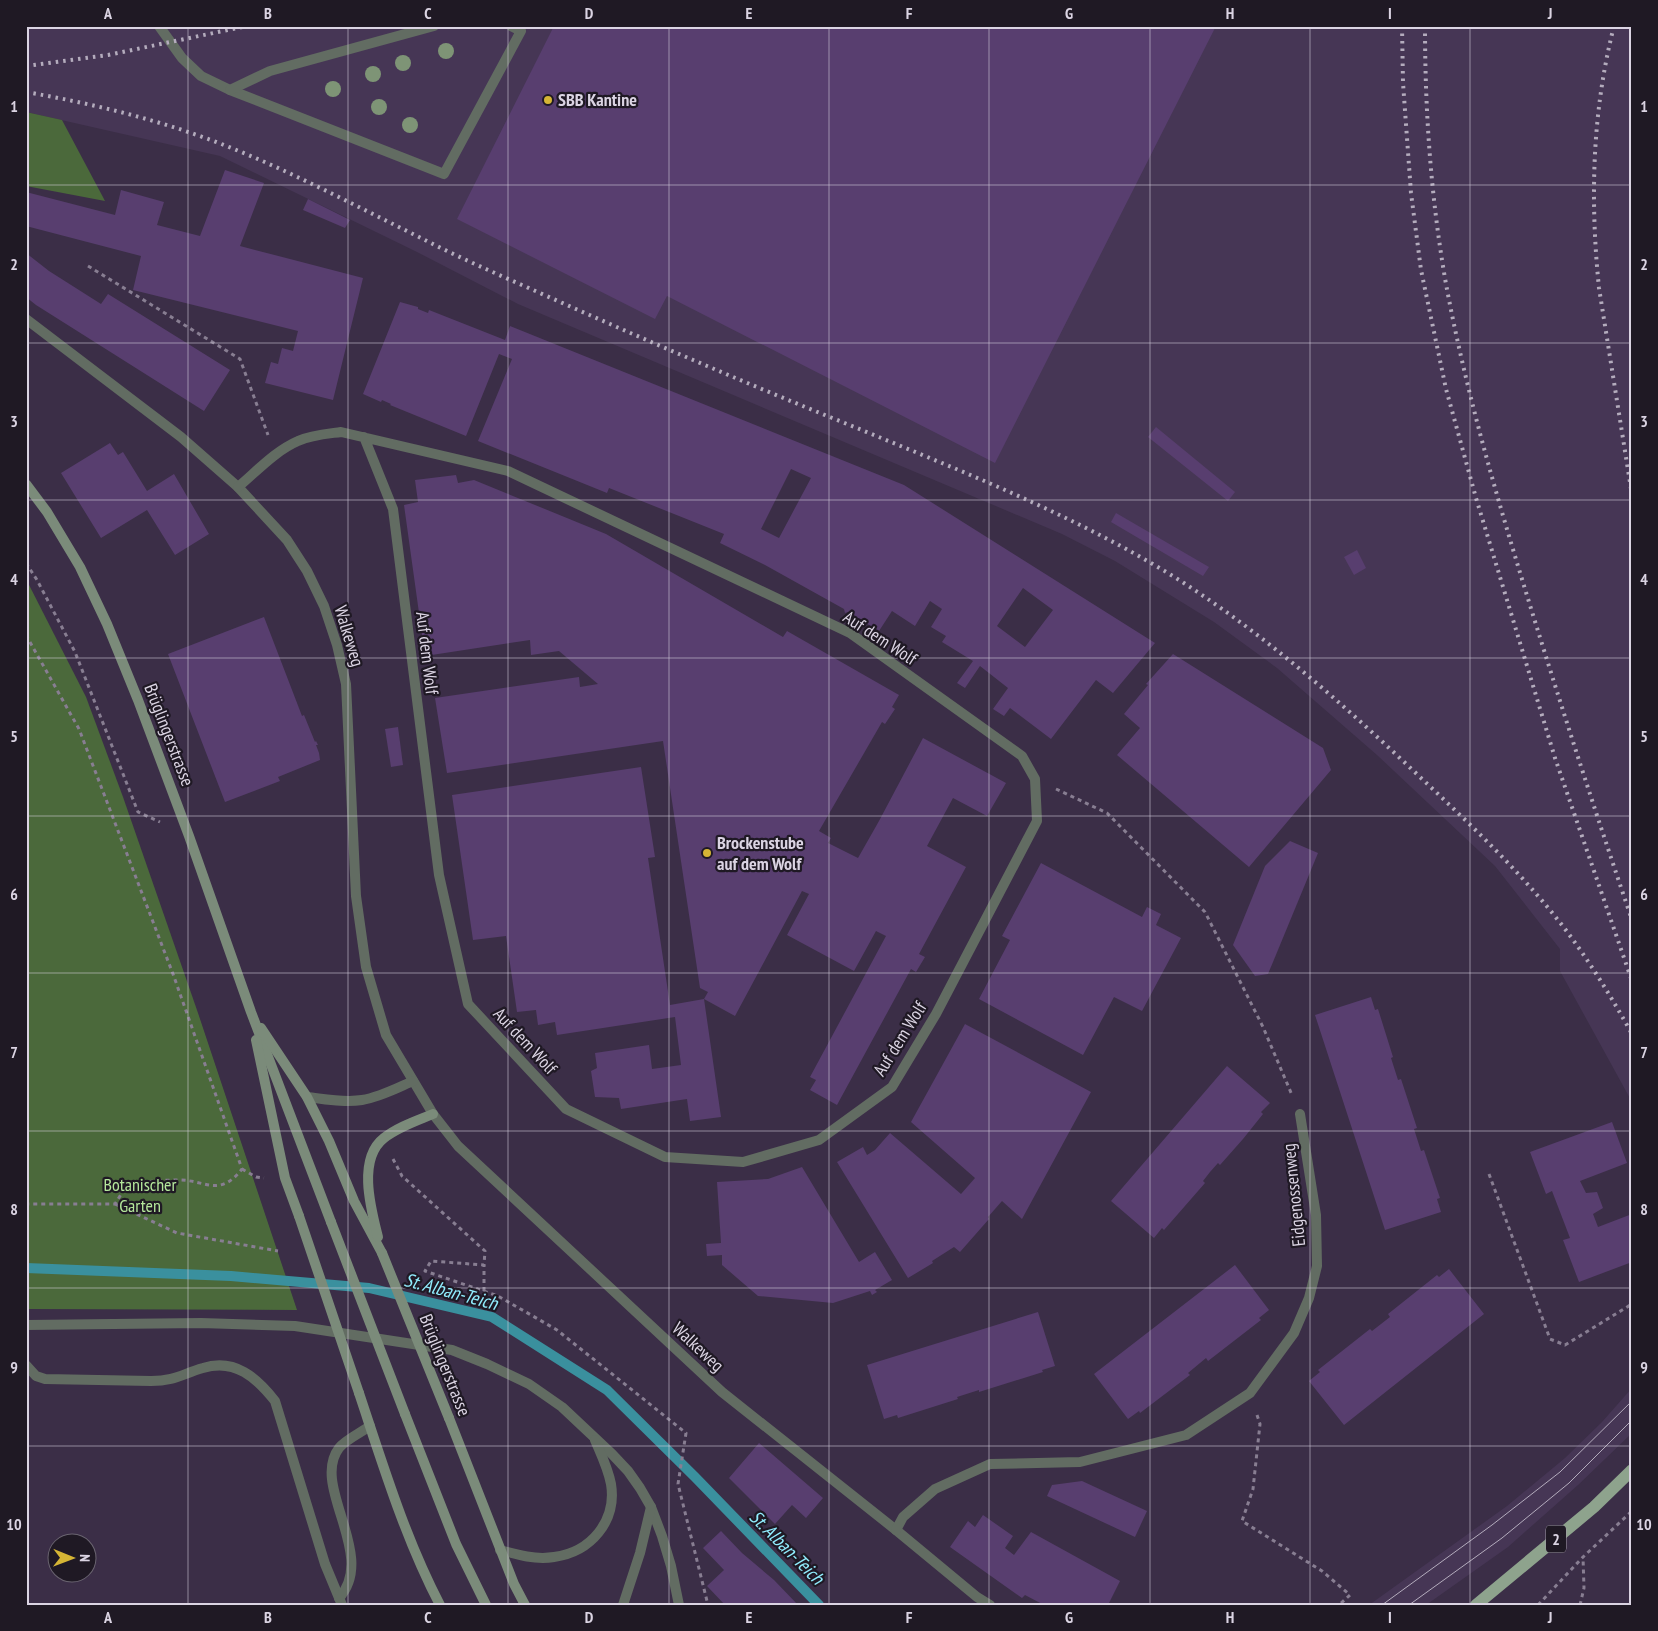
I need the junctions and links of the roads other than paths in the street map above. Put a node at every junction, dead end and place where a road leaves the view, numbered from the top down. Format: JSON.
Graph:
{"nodes":[{"id":1,"x":158,"y":26,"type":"edge"},
{"id":2,"x":434,"y":26,"type":"edge"},
{"id":3,"x":511,"y":26,"type":"edge"},
{"id":4,"x":230,"y":90,"type":"junction"},
{"id":5,"x":26,"y":319,"type":"edge"},
{"id":6,"x":364,"y":437,"type":"junction"},
{"id":7,"x":26,"y":484,"type":"edge"},
{"id":8,"x":238,"y":487,"type":"junction"},
{"id":9,"x":251,"y":1012,"type":"junction"},
{"id":10,"x":413,"y":1081,"type":"junction"},
{"id":11,"x":307,"y":1097,"type":"junction"},
{"id":12,"x":433,"y":1114,"type":"junction"},
{"id":13,"x":1300,"y":1114,"type":"road end"},
{"id":14,"x":372,"y":1228,"type":"junction"},
{"id":15,"x":26,"y":1325,"type":"edge"},
{"id":16,"x":26,"y":1365,"type":"edge"},
{"id":17,"x":370,"y":1426,"type":"junction"},
{"id":18,"x":593,"y":1437,"type":"junction"},
{"id":19,"x":1632,"y":1470,"type":"edge"},
{"id":20,"x":651,"y":1507,"type":"junction"},
{"id":21,"x":896,"y":1530,"type":"junction"},
{"id":22,"x":500,"y":1550,"type":"junction"},
{"id":23,"x":341,"y":1601,"type":"edge"},
{"id":24,"x":438,"y":1603,"type":"edge"},
{"id":25,"x":486,"y":1605,"type":"edge"},
{"id":26,"x":525,"y":1605,"type":"edge"},
{"id":27,"x":623,"y":1605,"type":"edge"},
{"id":28,"x":679,"y":1605,"type":"edge"},
{"id":29,"x":990,"y":1605,"type":"edge"},
{"id":30,"x":1476,"y":1605,"type":"edge"}],
"edges":[{"from":1,"to":4,"type":"street"},
{"from":2,"to":4,"type":"street"},
{"from":3,"to":4,"type":"street"},
{"from":5,"to":8,"type":"street","name":"Walkeweg"},
{"from":6,"to":6,"type":"street","name":"Auf dem Wolf"},
{"from":6,"to":8,"type":"street","name":"Auf dem Wolf"},
{"from":7,"to":9,"type":"main road","name":"Brüglingerstrasse"},
{"from":8,"to":10,"type":"street","name":"Walkeweg"},
{"from":9,"to":11,"type":"main road","name":"Brüglingerstrasse"},
{"from":9,"to":17,"type":"main road","name":"Brüglingerstrasse","bridge":true},
{"from":9,"to":25,"type":"main road","name":"Brüglingerstrasse","bridge":true},
{"from":10,"to":11,"type":"street"},
{"from":10,"to":12,"type":"street","name":"Walkeweg"},
{"from":11,"to":14,"type":"main road","name":"Brüglingerstrasse"},
{"from":12,"to":14,"type":"main road"},
{"from":12,"to":21,"type":"street","name":"Walkeweg"},
{"from":13,"to":21,"type":"street","name":"Eidgenossenweg"},
{"from":14,"to":22,"type":"main road","name":"Brüglingerstrasse","bridge":true},
{"from":15,"to":18,"type":"street"},
{"from":16,"to":23,"type":"street"},
{"from":17,"to":23,"type":"street"},
{"from":17,"to":24,"type":"main road","name":"Brüglingerstrasse"},
{"from":18,"to":20,"type":"street"},
{"from":18,"to":22,"type":"street"},
{"from":19,"to":30,"type":"main road","number":"2"},
{"from":20,"to":27,"type":"street"},
{"from":20,"to":28,"type":"street"},
{"from":21,"to":29,"type":"street","name":"Walkeweg"},
{"from":22,"to":26,"type":"main road","name":"Brüglingerstrasse"}]}
